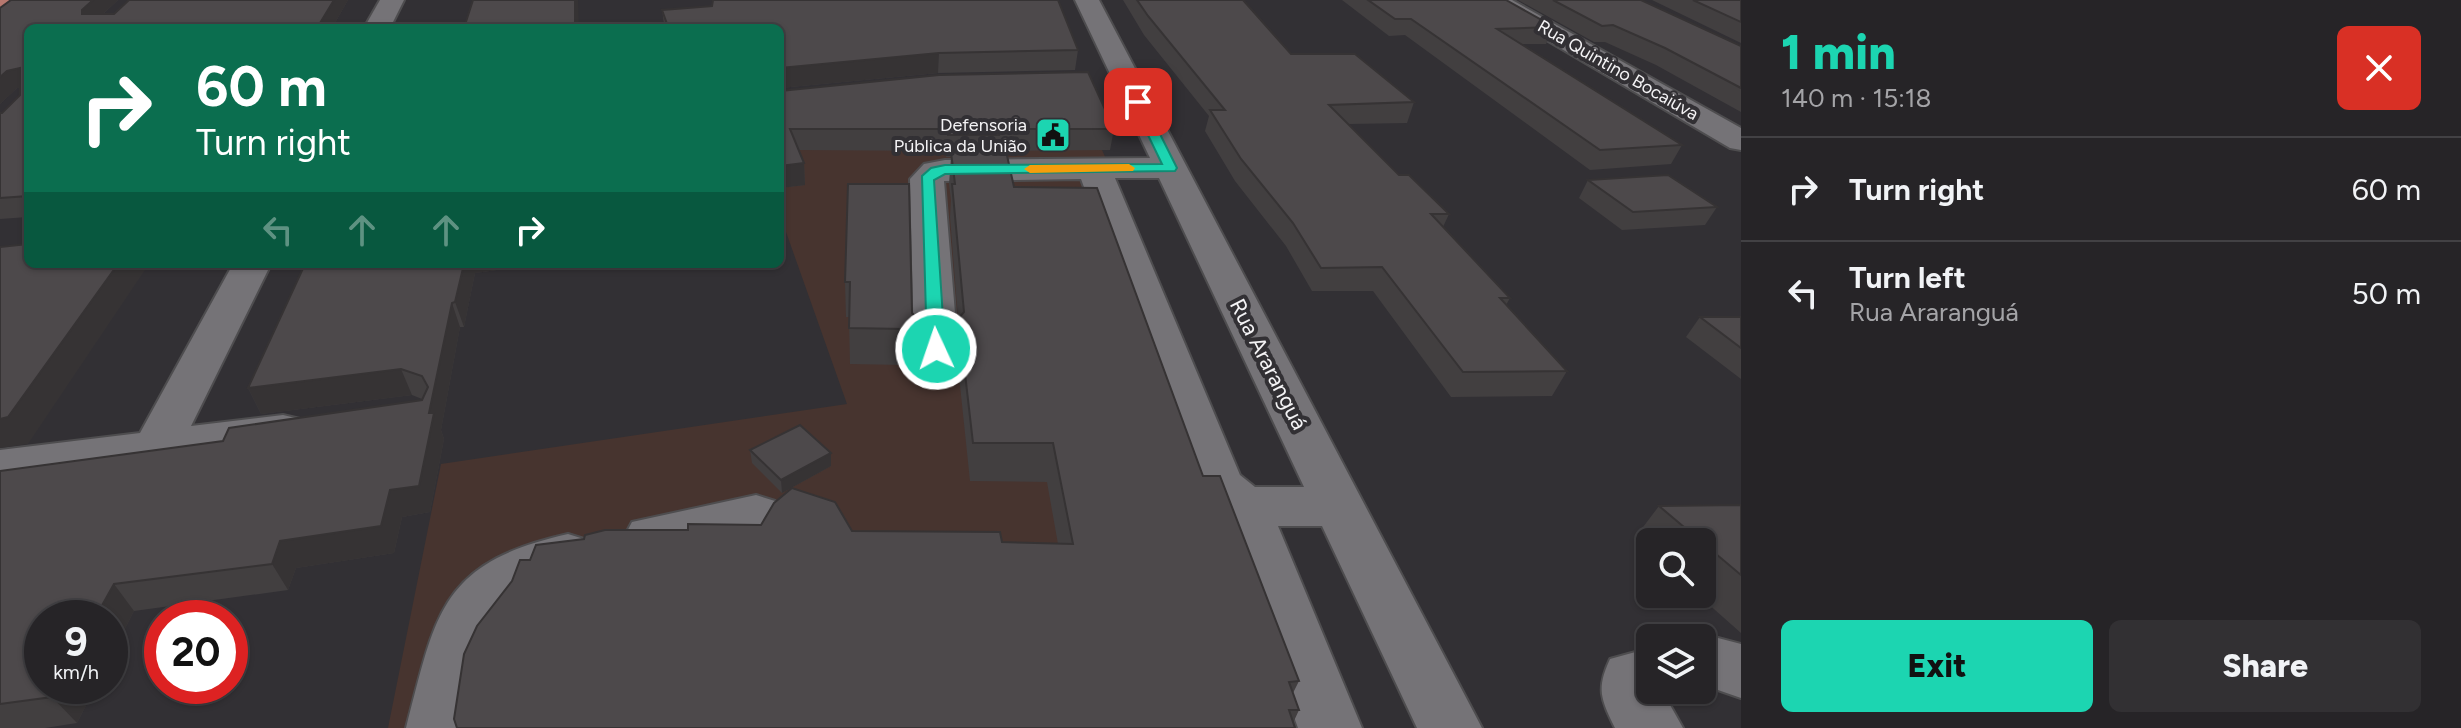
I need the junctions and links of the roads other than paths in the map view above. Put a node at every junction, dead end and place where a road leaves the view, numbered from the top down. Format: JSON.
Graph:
{"nodes":[{"id":1,"x":52,"y":0,"type":"edge"},
{"id":2,"x":392,"y":0,"type":"edge"},
{"id":3,"x":1087,"y":0,"type":"edge"},
{"id":4,"x":1495,"y":0,"type":"edge"},
{"id":5,"x":0,"y":4,"type":"edge"},
{"id":6,"x":379,"y":24,"type":"edge"},
{"id":7,"x":1741,"y":141,"type":"edge"},
{"id":8,"x":1171,"y":168,"type":"junction"},
{"id":9,"x":1100,"y":182,"type":"junction"},
{"id":10,"x":251,"y":268,"type":"edge"},
{"id":11,"x":936,"y":349,"type":"dead end"},
{"id":12,"x":322,"y":426,"type":"edge"},
{"id":13,"x":156,"y":447,"type":"junction"},
{"id":14,"x":0,"y":468,"type":"edge"},
{"id":15,"x":1244,"y":506,"type":"junction"},
{"id":16,"x":1340,"y":507,"type":"junction"},
{"id":17,"x":756,"y":515,"type":"dead end"},
{"id":18,"x":1716,"y":664,"type":"edge"},
{"id":19,"x":1741,"y":671,"type":"edge"},
{"id":20,"x":1636,"y":677,"type":"edge"},
{"id":21,"x":438,"y":728,"type":"edge"},
{"id":22,"x":1330,"y":728,"type":"edge"},
{"id":23,"x":1450,"y":728,"type":"edge"},
{"id":24,"x":1651,"y":728,"type":"edge"}],
"edges":[{"from":1,"to":5,"type":"main road"},
{"from":2,"to":6,"type":"street"},
{"from":3,"to":8,"type":"street","name":"Rua Araranguá"},
{"from":4,"to":7,"type":"street","name":"Rua Quintino Bocaiúva"},
{"from":8,"to":9,"type":"street"},
{"from":8,"to":16,"type":"street","name":"Rua Araranguá"},
{"from":9,"to":11,"type":"street"},
{"from":9,"to":15,"type":"street"},
{"from":10,"to":13,"type":"street"},
{"from":12,"to":13,"type":"street"},
{"from":13,"to":14,"type":"street"},
{"from":15,"to":16,"type":"street"},
{"from":15,"to":22,"type":"street"},
{"from":16,"to":23,"type":"street","name":"Rua Araranguá"},
{"from":17,"to":21,"type":"street"},
{"from":18,"to":19,"type":"street"},
{"from":20,"to":24,"type":"street"}]}
